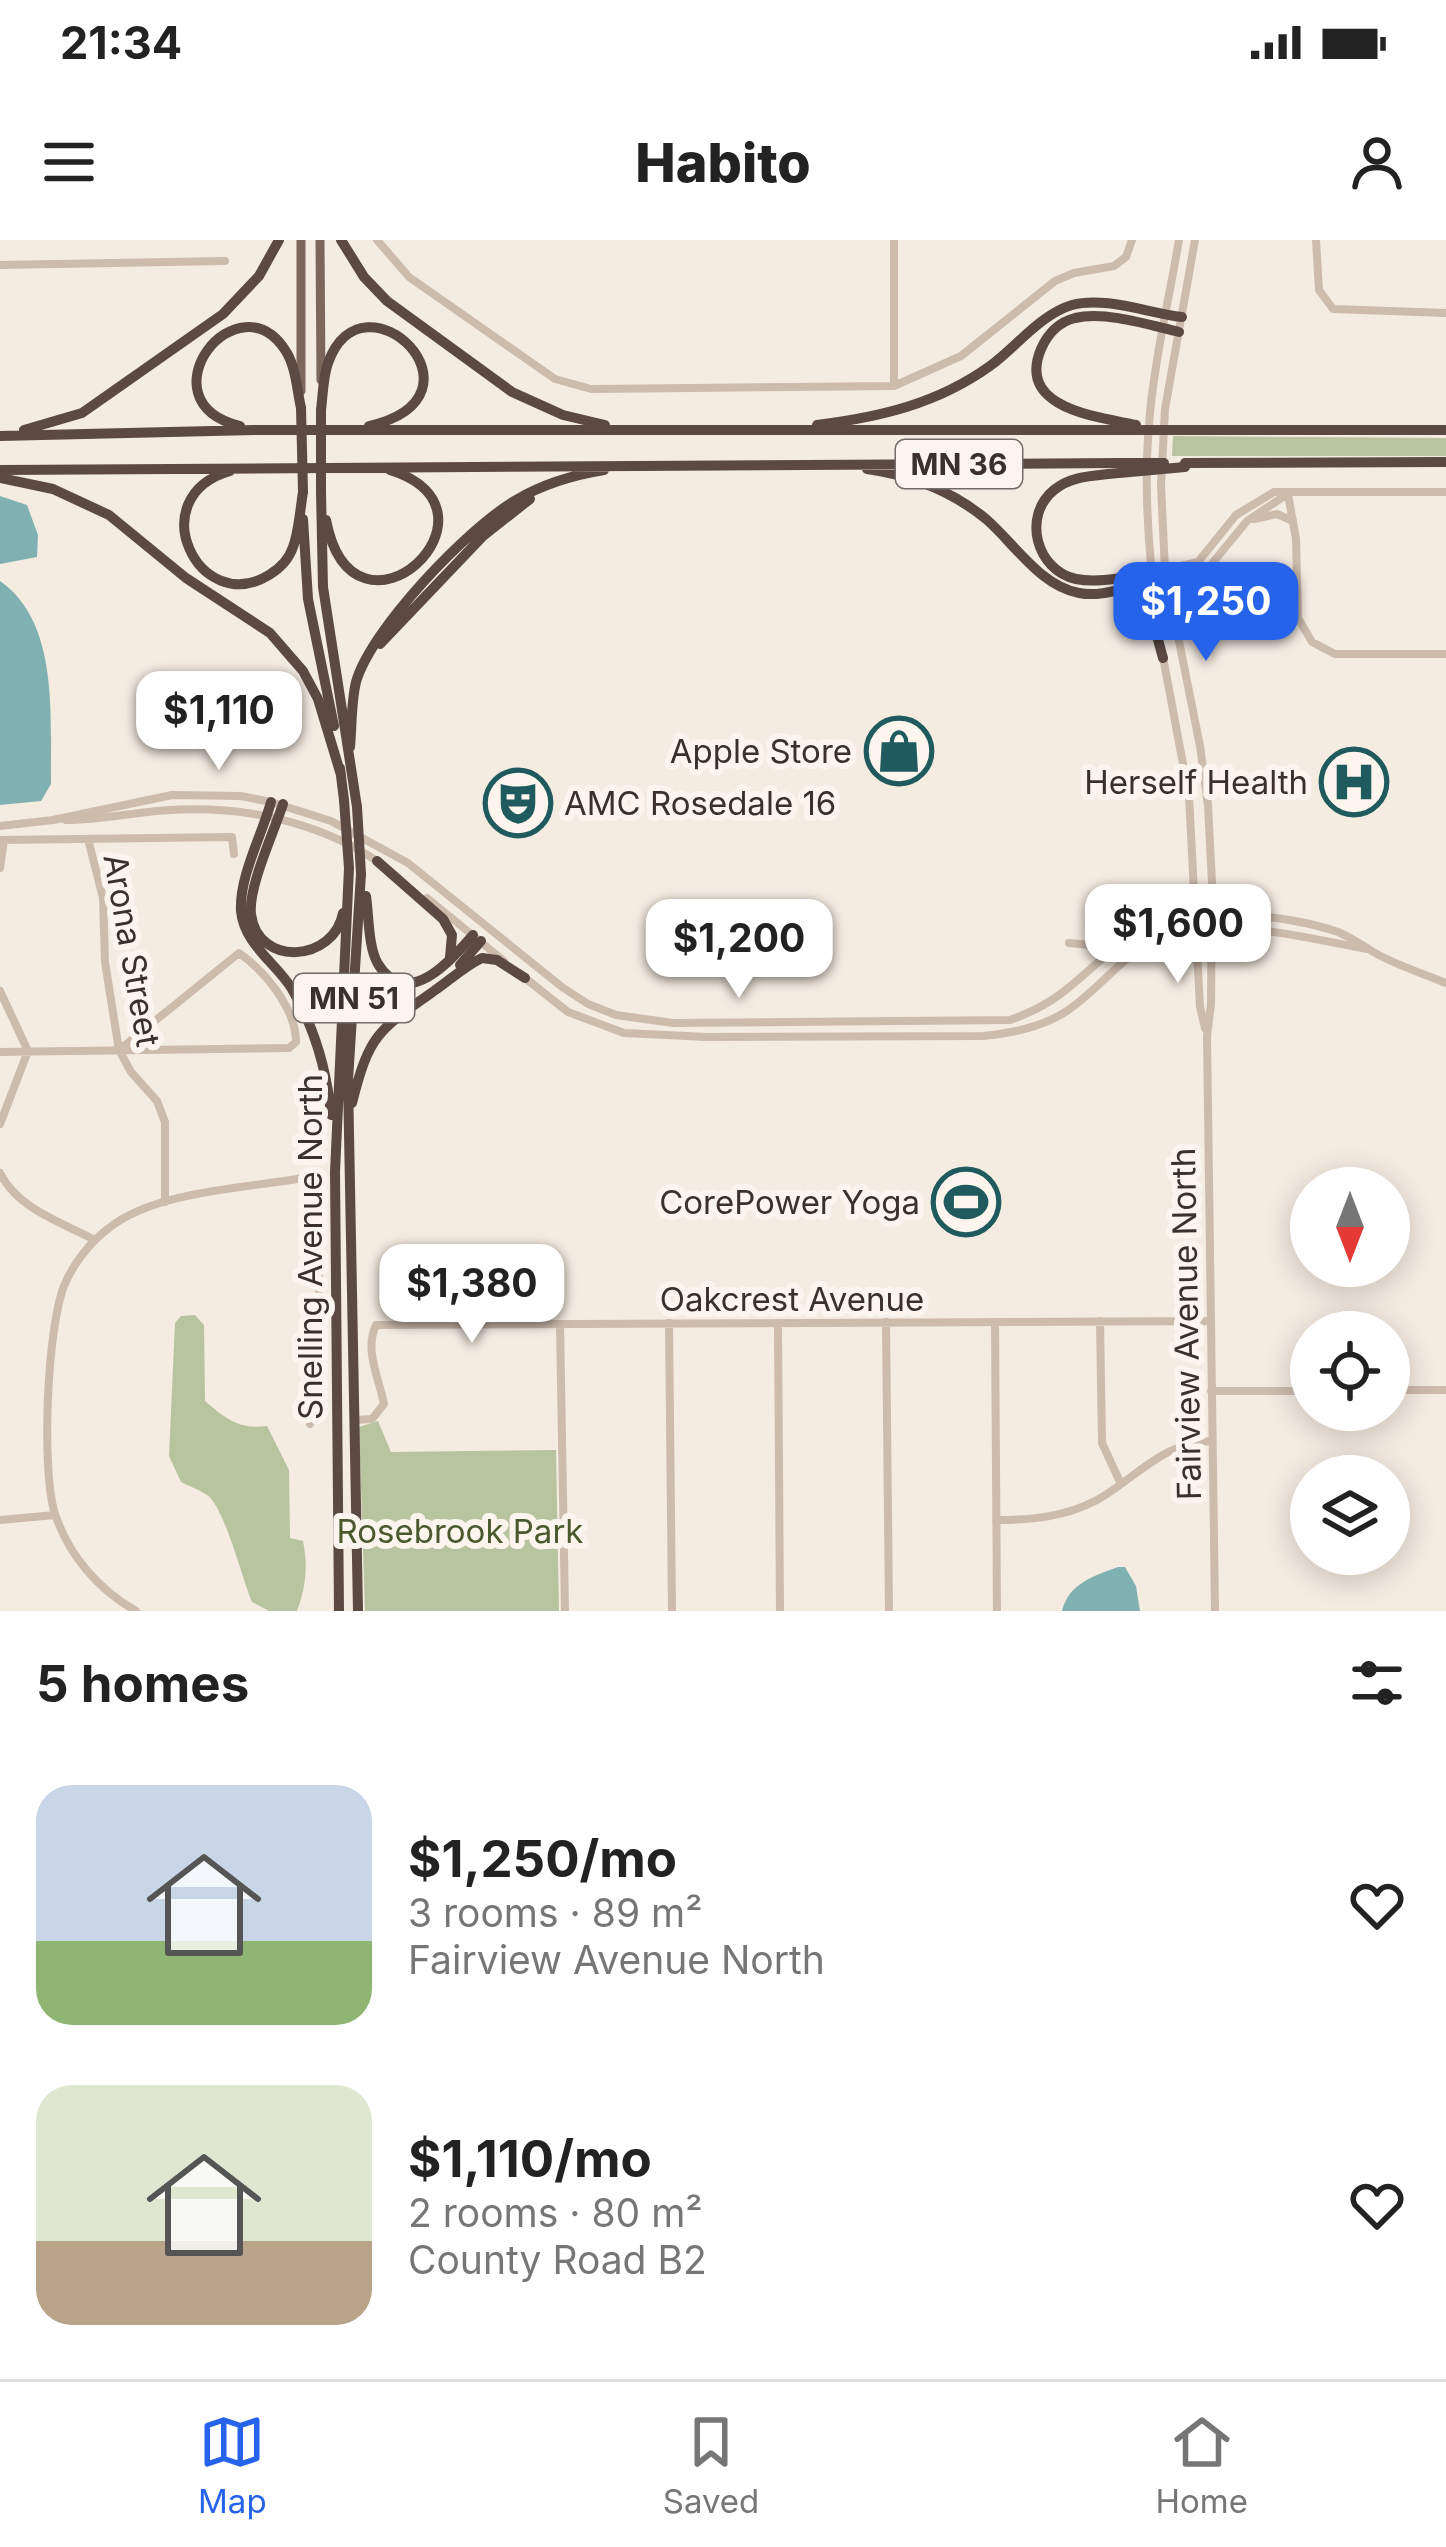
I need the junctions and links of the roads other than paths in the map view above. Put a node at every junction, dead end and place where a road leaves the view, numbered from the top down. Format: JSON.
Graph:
{"nodes":[{"id":1,"x":279,"y":240,"type":"edge"},
{"id":2,"x":301,"y":240,"type":"edge"},
{"id":3,"x":320,"y":240,"type":"edge"},
{"id":4,"x":341,"y":240,"type":"edge"},
{"id":5,"x":377,"y":240,"type":"edge"},
{"id":6,"x":894,"y":240,"type":"edge"},
{"id":7,"x":1132,"y":240,"type":"edge"},
{"id":8,"x":1179,"y":240,"type":"edge"},
{"id":9,"x":1196,"y":240,"type":"edge"},
{"id":10,"x":1316,"y":240,"type":"edge"},
{"id":11,"x":225,"y":261,"type":"dead end"},
{"id":12,"x":0,"y":265,"type":"edge"},
{"id":13,"x":1446,"y":313,"type":"edge"},
{"id":14,"x":1172,"y":321,"type":"junction"},
{"id":15,"x":1179,"y":332,"type":"joint"},
{"id":16,"x":894,"y":386,"type":"junction"},
{"id":17,"x":301,"y":408,"type":"junction"},
{"id":18,"x":321,"y":410,"type":"junction"},
{"id":19,"x":1115,"y":425,"type":"junction"},
{"id":20,"x":255,"y":430,"type":"junction"},
{"id":21,"x":342,"y":430,"type":"junction"},
{"id":22,"x":638,"y":430,"type":"junction"},
{"id":23,"x":760,"y":430,"type":"junction"},
{"id":24,"x":1446,"y":430,"type":"edge"},
{"id":25,"x":0,"y":434,"type":"edge"},
{"id":26,"x":1446,"y":462,"type":"edge"},
{"id":27,"x":664,"y":464,"type":"junction"},
{"id":28,"x":797,"y":464,"type":"junction"},
{"id":29,"x":1185,"y":465,"type":"junction"},
{"id":30,"x":260,"y":466,"type":"junction"},
{"id":31,"x":381,"y":467,"type":"junction"},
{"id":32,"x":0,"y":474,"type":"edge"},
{"id":33,"x":303,"y":492,"type":"junction"},
{"id":34,"x":321,"y":492,"type":"junction"},
{"id":35,"x":1446,"y":492,"type":"edge"},
{"id":36,"x":1288,"y":494,"type":"junction"},
{"id":37,"x":1247,"y":521,"type":"junction"},
{"id":38,"x":1293,"y":521,"type":"junction"},
{"id":39,"x":1166,"y":576,"type":"junction"},
{"id":40,"x":1152,"y":578,"type":"junction"},
{"id":41,"x":1114,"y":592,"type":"junction"},
{"id":42,"x":1446,"y":654,"type":"edge"},
{"id":43,"x":1163,"y":658,"type":"junction"},
{"id":44,"x":350,"y":747,"type":"junction"},
{"id":45,"x":341,"y":775,"type":"junction"},
{"id":46,"x":277,"y":803,"type":"junction"},
{"id":47,"x":273,"y":817,"type":"junction"},
{"id":48,"x":53,"y":820,"type":"junction"},
{"id":49,"x":0,"y":826,"type":"edge"},
{"id":50,"x":88,"y":839,"type":"junction"},
{"id":51,"x":2,"y":840,"type":"edge"},
{"id":52,"x":234,"y":854,"type":"dead end"},
{"id":53,"x":377,"y":861,"type":"junction"},
{"id":54,"x":0,"y":868,"type":"edge"},
{"id":55,"x":355,"y":875,"type":"junction"},
{"id":56,"x":1198,"y":916,"type":"junction"},
{"id":57,"x":1211,"y":916,"type":"junction"},
{"id":58,"x":487,"y":925,"type":"junction"},
{"id":59,"x":1211,"y":930,"type":"junction"},
{"id":60,"x":1198,"y":931,"type":"junction"},
{"id":61,"x":1131,"y":937,"type":"junction"},
{"id":62,"x":477,"y":938,"type":"junction"},
{"id":63,"x":1070,"y":943,"type":"dead end"},
{"id":64,"x":1368,"y":949,"type":"junction"},
{"id":65,"x":446,"y":967,"type":"junction"},
{"id":66,"x":525,"y":978,"type":"junction"},
{"id":67,"x":1446,"y":983,"type":"edge"},
{"id":68,"x":0,"y":992,"type":"edge"},
{"id":69,"x":432,"y":993,"type":"junction"},
{"id":70,"x":706,"y":1023,"type":"junction"},
{"id":71,"x":1207,"y":1036,"type":"junction"},
{"id":72,"x":707,"y":1037,"type":"junction"},
{"id":73,"x":118,"y":1050,"type":"junction"},
{"id":74,"x":28,"y":1051,"type":"junction"},
{"id":75,"x":0,"y":1052,"type":"edge"},
{"id":76,"x":348,"y":1118,"type":"junction"},
{"id":77,"x":0,"y":1124,"type":"edge"},
{"id":78,"x":335,"y":1172,"type":"junction"},
{"id":79,"x":0,"y":1173,"type":"edge"},
{"id":80,"x":165,"y":1202,"type":"junction"},
{"id":81,"x":95,"y":1240,"type":"junction"},
{"id":82,"x":1210,"y":1321,"type":"junction"},
{"id":83,"x":886,"y":1322,"type":"junction"},
{"id":84,"x":995,"y":1322,"type":"junction"},
{"id":85,"x":1100,"y":1322,"type":"junction"},
{"id":86,"x":670,"y":1323,"type":"junction"},
{"id":87,"x":778,"y":1323,"type":"junction"},
{"id":88,"x":560,"y":1324,"type":"junction"},
{"id":89,"x":1410,"y":1390,"type":"edge"},
{"id":90,"x":1446,"y":1390,"type":"edge"},
{"id":91,"x":1211,"y":1391,"type":"junction"},
{"id":92,"x":1290,"y":1391,"type":"edge"},
{"id":93,"x":356,"y":1420,"type":"junction"},
{"id":94,"x":310,"y":1424,"type":"dead end"},
{"id":95,"x":1212,"y":1441,"type":"junction"},
{"id":96,"x":1121,"y":1484,"type":"junction"},
{"id":97,"x":56,"y":1515,"type":"junction"},
{"id":98,"x":0,"y":1520,"type":"edge"},
{"id":99,"x":997,"y":1520,"type":"junction"},
{"id":100,"x":136,"y":1611,"type":"edge"},
{"id":101,"x":339,"y":1611,"type":"edge"},
{"id":102,"x":358,"y":1611,"type":"edge"},
{"id":103,"x":565,"y":1611,"type":"edge"},
{"id":104,"x":672,"y":1611,"type":"edge"},
{"id":105,"x":780,"y":1611,"type":"edge"},
{"id":106,"x":889,"y":1611,"type":"edge"},
{"id":107,"x":997,"y":1611,"type":"edge"},
{"id":108,"x":1214,"y":1611,"type":"edge"}],
"edges":[{"from":1,"to":25,"type":"highway"},
{"from":2,"to":17,"type":"main road","name":"Snelling Avenue North","number":"MN 51"},
{"from":3,"to":18,"type":"main road","name":"Snelling Avenue North","number":"MN 51"},
{"from":4,"to":22,"type":"highway"},
{"from":5,"to":16,"type":"street"},
{"from":6,"to":16,"type":"street"},
{"from":7,"to":16,"type":"street"},
{"from":8,"to":14,"type":"street","name":"Fairview Avenue North"},
{"from":9,"to":14,"type":"street","name":"Fairview Avenue North"},
{"from":10,"to":13,"type":"street"},
{"from":11,"to":12,"type":"street"},
{"from":14,"to":15,"type":"highway"},
{"from":14,"to":19,"type":"highway"},
{"from":14,"to":23,"type":"highway"},
{"from":14,"to":40,"type":"street","name":"Fairview Avenue North"},
{"from":15,"to":39,"type":"street","name":"Fairview Avenue North"},
{"from":17,"to":20,"type":"highway"},
{"from":17,"to":33,"type":"highway","name":"Snelling Avenue North","number":"MN 51","bridge":true},
{"from":18,"to":21,"type":"highway"},
{"from":18,"to":34,"type":"highway","name":"Snelling Avenue North","number":"MN 51","bridge":true},
{"from":19,"to":23,"type":"highway","number":"MN 36"},
{"from":19,"to":24,"type":"highway","bridge":true},
{"from":20,"to":21,"type":"highway","number":"MN 36"},
{"from":20,"to":25,"type":"highway","number":"MN 36"},
{"from":21,"to":22,"type":"highway","number":"MN 36"},
{"from":22,"to":23,"type":"highway","number":"MN 36"},
{"from":26,"to":29,"type":"highway","number":"MN 36"},
{"from":27,"to":28,"type":"highway","number":"MN 36"},
{"from":27,"to":31,"type":"highway","number":"MN 36"},
{"from":27,"to":44,"type":"highway"},
{"from":28,"to":29,"type":"highway","number":"MN 36","bridge":true},
{"from":28,"to":41,"type":"highway"},
{"from":29,"to":40,"type":"highway","bridge":true},
{"from":30,"to":31,"type":"highway","number":"MN 36"},
{"from":30,"to":32,"type":"highway","number":"MN 36"},
{"from":30,"to":33,"type":"highway"},
{"from":31,"to":34,"type":"highway"},
{"from":32,"to":45,"type":"highway"},
{"from":33,"to":45,"type":"highway","name":"Snelling Avenue North","number":"MN 51"},
{"from":34,"to":44,"type":"highway","name":"Snelling Avenue North","number":"MN 51"},
{"from":35,"to":36,"type":"street"},
{"from":36,"to":37,"type":"street"},
{"from":36,"to":38,"type":"street"},
{"from":36,"to":39,"type":"street"},
{"from":37,"to":38,"type":"street"},
{"from":37,"to":39,"type":"street"},
{"from":38,"to":42,"type":"street"},
{"from":39,"to":40,"type":"street"},
{"from":39,"to":57,"type":"street","name":"Fairview Avenue North"},
{"from":40,"to":41,"type":"highway"},
{"from":40,"to":43,"type":"street","name":"Fairview Avenue North"},
{"from":41,"to":43,"type":"highway"},
{"from":43,"to":56,"type":"street","name":"Fairview Avenue North"},
{"from":44,"to":55,"type":"highway","name":"Snelling Avenue North","number":"MN 51","bridge":true},
{"from":45,"to":55,"type":"highway","name":"Snelling Avenue North","number":"MN 51","bridge":true},
{"from":46,"to":47,"type":"highway"},
{"from":46,"to":48,"type":"street"},
{"from":46,"to":58,"type":"street"},
{"from":47,"to":48,"type":"street"},
{"from":47,"to":53,"type":"street"},
{"from":47,"to":55,"type":"highway"},
{"from":47,"to":78,"type":"highway"},
{"from":48,"to":49,"type":"street"},
{"from":50,"to":51,"type":"street"},
{"from":50,"to":52,"type":"street"},
{"from":50,"to":73,"type":"street","name":"Arona Street"},
{"from":51,"to":54,"type":"street"},
{"from":53,"to":62,"type":"street"},
{"from":53,"to":65,"type":"highway"},
{"from":55,"to":65,"type":"highway"},
{"from":55,"to":76,"type":"highway","name":"Snelling Avenue North","number":"MN 51"},
{"from":55,"to":78,"type":"highway","name":"Snelling Avenue North","number":"MN 51"},
{"from":56,"to":57,"type":"street"},
{"from":56,"to":60,"type":"street","name":"Fairview Avenue North"},
{"from":56,"to":61,"type":"street"},
{"from":57,"to":59,"type":"street","name":"Fairview Avenue North"},
{"from":57,"to":64,"type":"street"},
{"from":58,"to":62,"type":"street"},
{"from":58,"to":70,"type":"street"},
{"from":59,"to":60,"type":"street"},
{"from":59,"to":64,"type":"street"},
{"from":59,"to":71,"type":"street","name":"Fairview Avenue North"},
{"from":60,"to":71,"type":"street","name":"Fairview Avenue North"},
{"from":60,"to":72,"type":"street"},
{"from":61,"to":63,"type":"street"},
{"from":61,"to":70,"type":"street"},
{"from":62,"to":65,"type":"highway"},
{"from":62,"to":66,"type":"street"},
{"from":62,"to":69,"type":"highway"},
{"from":64,"to":67,"type":"street"},
{"from":66,"to":69,"type":"highway"},
{"from":66,"to":72,"type":"street"},
{"from":68,"to":74,"type":"street"},
{"from":69,"to":76,"type":"highway"},
{"from":70,"to":72,"type":"street"},
{"from":71,"to":82,"type":"street","name":"Fairview Avenue North"},
{"from":73,"to":73,"type":"street"},
{"from":73,"to":74,"type":"street"},
{"from":73,"to":80,"type":"street","name":"Arona Street"},
{"from":74,"to":75,"type":"street"},
{"from":74,"to":77,"type":"street"},
{"from":76,"to":93,"type":"highway","name":"Snelling Avenue North","number":"MN 51"},
{"from":78,"to":101,"type":"highway","name":"Snelling Avenue North","number":"MN 51"},
{"from":79,"to":81,"type":"street"},
{"from":80,"to":81,"type":"street"},
{"from":80,"to":94,"type":"street"},
{"from":81,"to":97,"type":"street"},
{"from":82,"to":85,"type":"street","name":"Oakcrest Avenue"},
{"from":82,"to":91,"type":"street","name":"Fairview Avenue North"},
{"from":83,"to":84,"type":"street","name":"Oakcrest Avenue"},
{"from":83,"to":87,"type":"street","name":"Oakcrest Avenue"},
{"from":83,"to":106,"type":"street"},
{"from":84,"to":85,"type":"street","name":"Oakcrest Avenue"},
{"from":84,"to":99,"type":"street"},
{"from":85,"to":96,"type":"street"},
{"from":86,"to":87,"type":"street","name":"Oakcrest Avenue"},
{"from":86,"to":88,"type":"street","name":"Oakcrest Avenue"},
{"from":86,"to":104,"type":"street"},
{"from":87,"to":105,"type":"street"},
{"from":88,"to":93,"type":"street","name":"Oakcrest Avenue"},
{"from":88,"to":103,"type":"street"},
{"from":89,"to":90,"type":"street"},
{"from":91,"to":92,"type":"street"},
{"from":91,"to":95,"type":"street","name":"Fairview Avenue North"},
{"from":93,"to":102,"type":"highway","name":"Snelling Avenue North","number":"MN 51"},
{"from":95,"to":96,"type":"street"},
{"from":95,"to":108,"type":"street","name":"Fairview Avenue North"},
{"from":96,"to":99,"type":"street"},
{"from":97,"to":98,"type":"street"},
{"from":97,"to":100,"type":"street"},
{"from":99,"to":107,"type":"street"}]}
